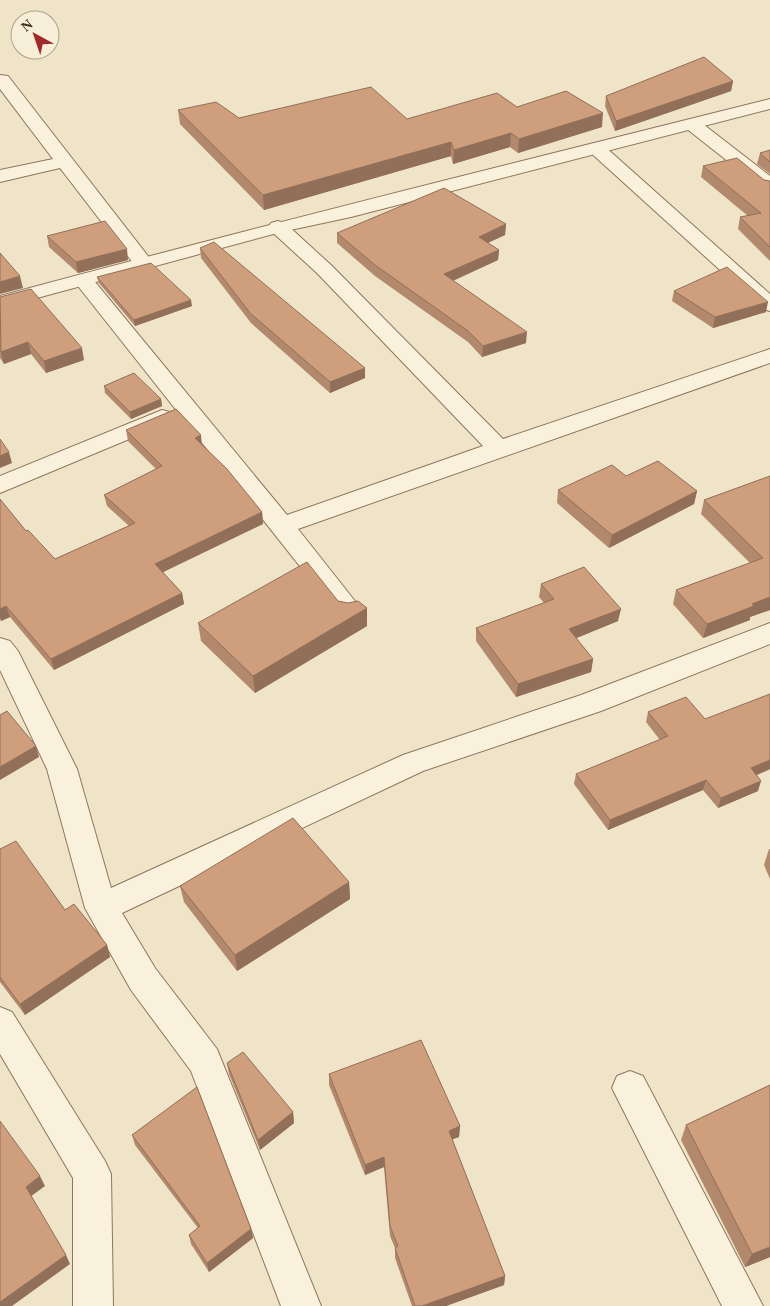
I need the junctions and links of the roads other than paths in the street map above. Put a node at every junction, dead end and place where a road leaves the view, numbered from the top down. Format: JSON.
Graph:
{"nodes":[{"id":1,"x":2,"y":80,"type":"dead end"},
{"id":2,"x":770,"y":104,"type":"edge"},
{"id":3,"x":693,"y":125,"type":"junction"},
{"id":4,"x":597,"y":149,"type":"junction"},
{"id":5,"x":63,"y":162,"type":"junction"},
{"id":6,"x":0,"y":176,"type":"edge"},
{"id":7,"x":770,"y":185,"type":"edge"},
{"id":8,"x":278,"y":227,"type":"junction"},
{"id":9,"x":144,"y":264,"type":"junction"},
{"id":10,"x":84,"y":281,"type":"junction"},
{"id":11,"x":0,"y":302,"type":"edge"},
{"id":12,"x":770,"y":305,"type":"edge"},
{"id":13,"x":770,"y":356,"type":"edge"},
{"id":14,"x":184,"y":407,"type":"junction"},
{"id":15,"x":499,"y":449,"type":"junction"},
{"id":16,"x":0,"y":485,"type":"edge"},
{"id":17,"x":282,"y":526,"type":"junction"},
{"id":18,"x":349,"y":610,"type":"edge"},
{"id":19,"x":770,"y":633,"type":"edge"},
{"id":20,"x":0,"y":648,"type":"edge"},
{"id":21,"x":101,"y":908,"type":"junction"},
{"id":22,"x":0,"y":1023,"type":"edge"},
{"id":23,"x":630,"y":1088,"type":"dead end"},
{"id":24,"x":93,"y":1306,"type":"edge"},
{"id":25,"x":301,"y":1306,"type":"edge"},
{"id":26,"x":744,"y":1306,"type":"edge"}],
"edges":[{"from":1,"to":5,"type":"street"},
{"from":2,"to":3,"type":"street"},
{"from":3,"to":4,"type":"street"},
{"from":3,"to":7,"type":"street"},
{"from":4,"to":8,"type":"street"},
{"from":4,"to":12,"type":"street"},
{"from":5,"to":6,"type":"street"},
{"from":5,"to":9,"type":"street"},
{"from":8,"to":9,"type":"street"},
{"from":8,"to":15,"type":"street"},
{"from":9,"to":10,"type":"street"},
{"from":10,"to":11,"type":"street"},
{"from":10,"to":14,"type":"street"},
{"from":13,"to":15,"type":"street"},
{"from":14,"to":16,"type":"street"},
{"from":14,"to":17,"type":"street"},
{"from":15,"to":17,"type":"street"},
{"from":17,"to":18,"type":"street"},
{"from":19,"to":21,"type":"street"},
{"from":20,"to":21,"type":"street"},
{"from":21,"to":25,"type":"street"},
{"from":22,"to":24,"type":"street"},
{"from":23,"to":26,"type":"street"}]}
